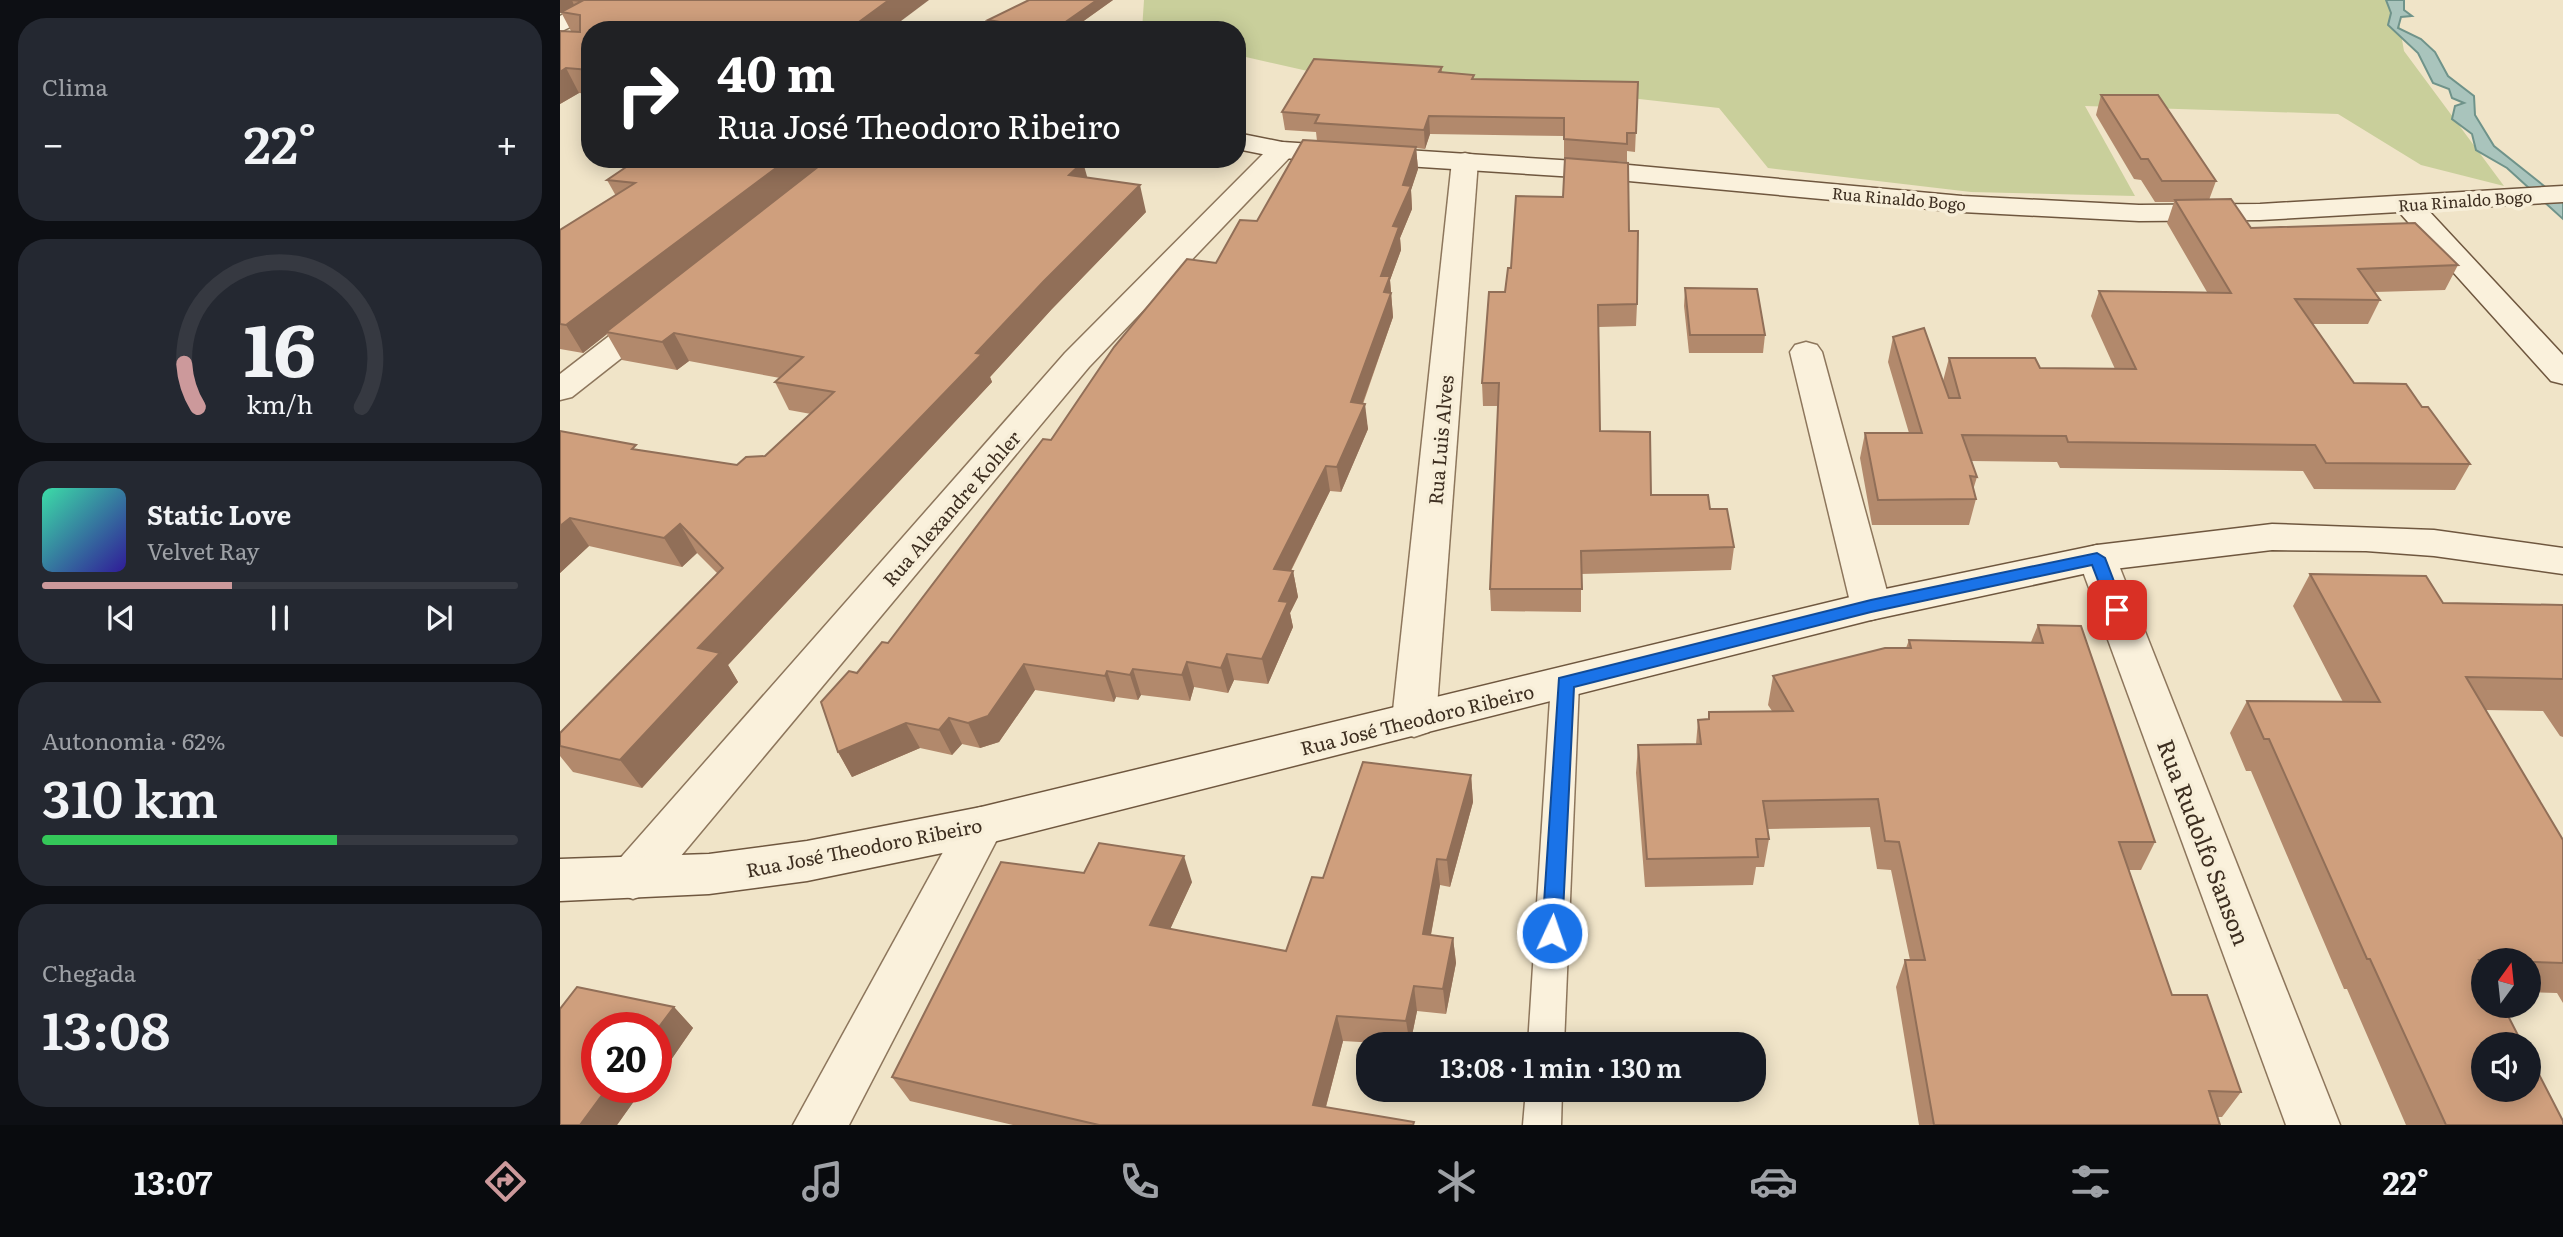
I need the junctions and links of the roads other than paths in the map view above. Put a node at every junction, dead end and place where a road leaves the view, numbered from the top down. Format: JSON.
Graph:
{"nodes":[{"id":1,"x":607,"y":0,"type":"edge"},
{"id":2,"x":583,"y":21,"type":"edge"},
{"id":3,"x":581,"y":22,"type":"edge"},
{"id":4,"x":563,"y":38,"type":"edge"},
{"id":5,"x":1246,"y":143,"type":"edge"},
{"id":6,"x":1282,"y":150,"type":"junction"},
{"id":7,"x":1465,"y":161,"type":"junction"},
{"id":8,"x":2563,"y":194,"type":"edge"},
{"id":9,"x":2407,"y":204,"type":"junction"},
{"id":10,"x":680,"y":296,"type":"edge"},
{"id":11,"x":1806,"y":352,"type":"dead end"},
{"id":12,"x":2563,"y":373,"type":"edge"},
{"id":13,"x":560,"y":390,"type":"edge"},
{"id":14,"x":2097,"y":558,"type":"junction"},
{"id":15,"x":2563,"y":561,"type":"edge"},
{"id":16,"x":1871,"y":606,"type":"junction"},
{"id":17,"x":1565,"y":683,"type":"junction"},
{"id":18,"x":1414,"y":720,"type":"junction"},
{"id":19,"x":981,"y":826,"type":"junction"},
{"id":20,"x":633,"y":878,"type":"junction"},
{"id":21,"x":560,"y":880,"type":"edge"},
{"id":22,"x":1547,"y":1032,"type":"edge"},
{"id":23,"x":1543,"y":1102,"type":"edge"},
{"id":24,"x":820,"y":1125,"type":"edge"},
{"id":25,"x":1542,"y":1125,"type":"edge"},
{"id":26,"x":2313,"y":1125,"type":"edge"}],
"edges":[{"from":1,"to":2,"type":"street"},
{"from":3,"to":4,"type":"street"},
{"from":5,"to":6,"type":"street","name":"Rua Rinaldo Bogo"},
{"from":6,"to":7,"type":"street","name":"Rua Rinaldo Bogo"},
{"from":6,"to":20,"type":"street","name":"Rua Alexandre Kohler"},
{"from":7,"to":9,"type":"street","name":"Rua Rinaldo Bogo"},
{"from":7,"to":18,"type":"street","name":"Rua Luis Alves"},
{"from":8,"to":9,"type":"street","name":"Rua Rinaldo Bogo"},
{"from":9,"to":12,"type":"street"},
{"from":10,"to":13,"type":"street"},
{"from":11,"to":16,"type":"street"},
{"from":14,"to":15,"type":"street","name":"Rua José Theodoro Ribeiro"},
{"from":14,"to":16,"type":"street","name":"Rua José Theodoro Ribeiro"},
{"from":14,"to":26,"type":"street","name":"Rua Rudolfo Sanson"},
{"from":16,"to":17,"type":"street","name":"Rua José Theodoro Ribeiro"},
{"from":17,"to":18,"type":"street","name":"Rua José Theodoro Ribeiro"},
{"from":17,"to":22,"type":"lane"},
{"from":18,"to":19,"type":"street","name":"Rua José Theodoro Ribeiro"},
{"from":19,"to":20,"type":"street","name":"Rua José Theodoro Ribeiro"},
{"from":19,"to":24,"type":"street"},
{"from":20,"to":21,"type":"street","name":"Rua José Theodoro Ribeiro"},
{"from":23,"to":25,"type":"lane"}]}
